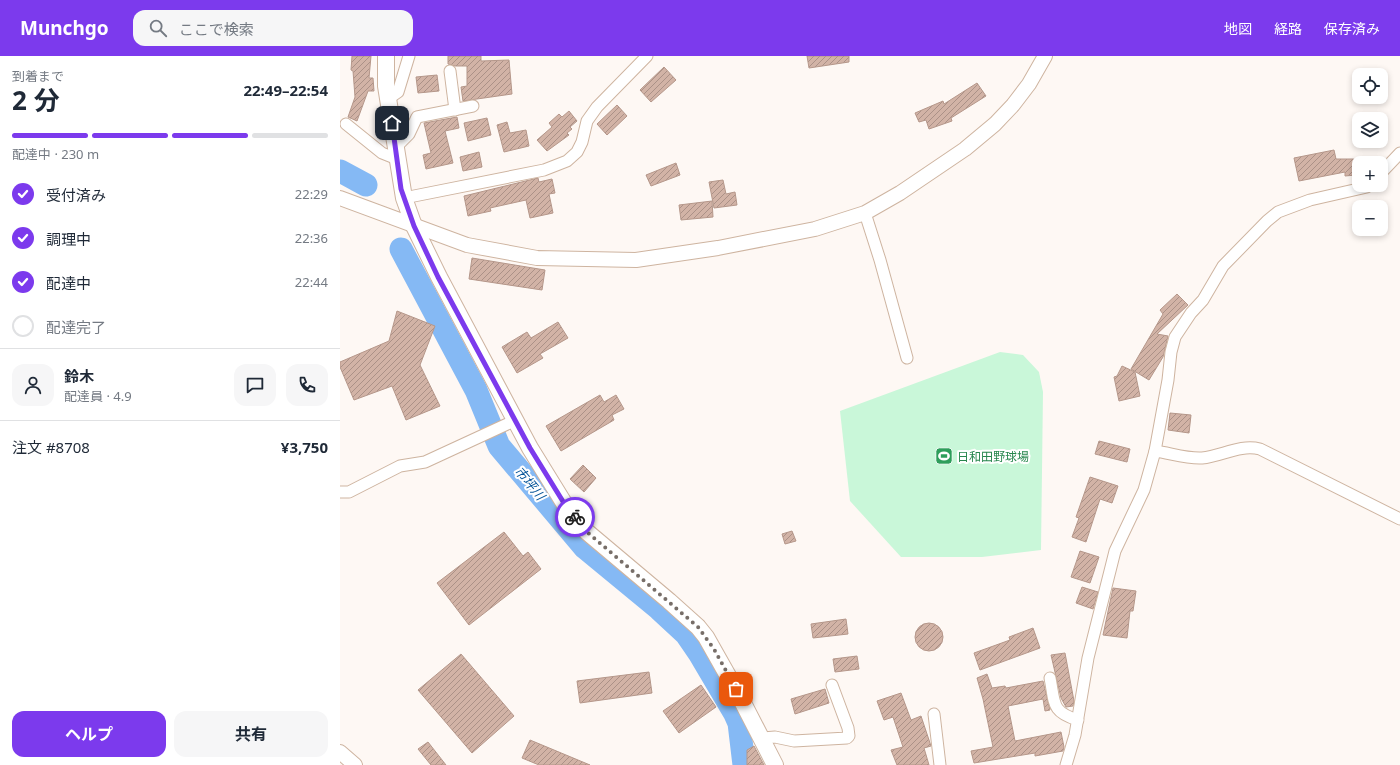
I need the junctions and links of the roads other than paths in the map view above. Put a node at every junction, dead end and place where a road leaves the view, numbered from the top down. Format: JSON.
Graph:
{"nodes":[{"id":1,"x":386,"y":56,"type":"edge"},
{"id":2,"x":409,"y":56,"type":"edge"},
{"id":3,"x":647,"y":56,"type":"edge"},
{"id":4,"x":1045,"y":56,"type":"edge"},
{"id":5,"x":450,"y":71,"type":"dead end"},
{"id":6,"x":388,"y":99,"type":"junction"},
{"id":7,"x":473,"y":106,"type":"dead end"},
{"id":8,"x":455,"y":110,"type":"junction"},
{"id":9,"x":346,"y":124,"type":"dead end"},
{"id":10,"x":396,"y":153,"type":"junction"},
{"id":11,"x":1400,"y":154,"type":"edge"},
{"id":12,"x":1388,"y":166,"type":"edge"},
{"id":13,"x":1352,"y":190,"type":"edge"},
{"id":14,"x":340,"y":198,"type":"edge"},
{"id":15,"x":404,"y":198,"type":"junction"},
{"id":16,"x":865,"y":213,"type":"junction"},
{"id":17,"x":414,"y":226,"type":"junction"},
{"id":18,"x":907,"y":358,"type":"dead end"},
{"id":19,"x":516,"y":420,"type":"junction"},
{"id":20,"x":1155,"y":451,"type":"junction"},
{"id":21,"x":340,"y":492,"type":"edge"},
{"id":22,"x":1400,"y":519,"type":"edge"},
{"id":23,"x":1050,"y":678,"type":"dead end"},
{"id":24,"x":832,"y":685,"type":"dead end"},
{"id":25,"x":934,"y":714,"type":"dead end"},
{"id":26,"x":1078,"y":720,"type":"junction"},
{"id":27,"x":762,"y":738,"type":"junction"},
{"id":28,"x":340,"y":752,"type":"edge"},
{"id":29,"x":355,"y":765,"type":"edge"},
{"id":30,"x":775,"y":765,"type":"edge"},
{"id":31,"x":940,"y":765,"type":"edge"},
{"id":32,"x":1066,"y":765,"type":"edge"}],
"edges":[{"from":1,"to":6,"type":"main road"},
{"from":2,"to":6,"type":"street"},
{"from":3,"to":15,"type":"street"},
{"from":4,"to":16,"type":"street"},
{"from":5,"to":8,"type":"street"},
{"from":6,"to":10,"type":"main road"},
{"from":7,"to":8,"type":"street"},
{"from":8,"to":10,"type":"street"},
{"from":9,"to":10,"type":"street"},
{"from":10,"to":15,"type":"main road"},
{"from":11,"to":12,"type":"street"},
{"from":13,"to":20,"type":"street"},
{"from":14,"to":17,"type":"street"},
{"from":15,"to":17,"type":"main road"},
{"from":16,"to":17,"type":"street"},
{"from":16,"to":18,"type":"street"},
{"from":17,"to":19,"type":"main road"},
{"from":19,"to":21,"type":"street"},
{"from":19,"to":27,"type":"main road"},
{"from":20,"to":22,"type":"street"},
{"from":20,"to":26,"type":"street"},
{"from":23,"to":26,"type":"street"},
{"from":24,"to":27,"type":"street"},
{"from":25,"to":31,"type":"street"},
{"from":26,"to":32,"type":"street"},
{"from":27,"to":30,"type":"main road"},
{"from":28,"to":29,"type":"street"}]}
